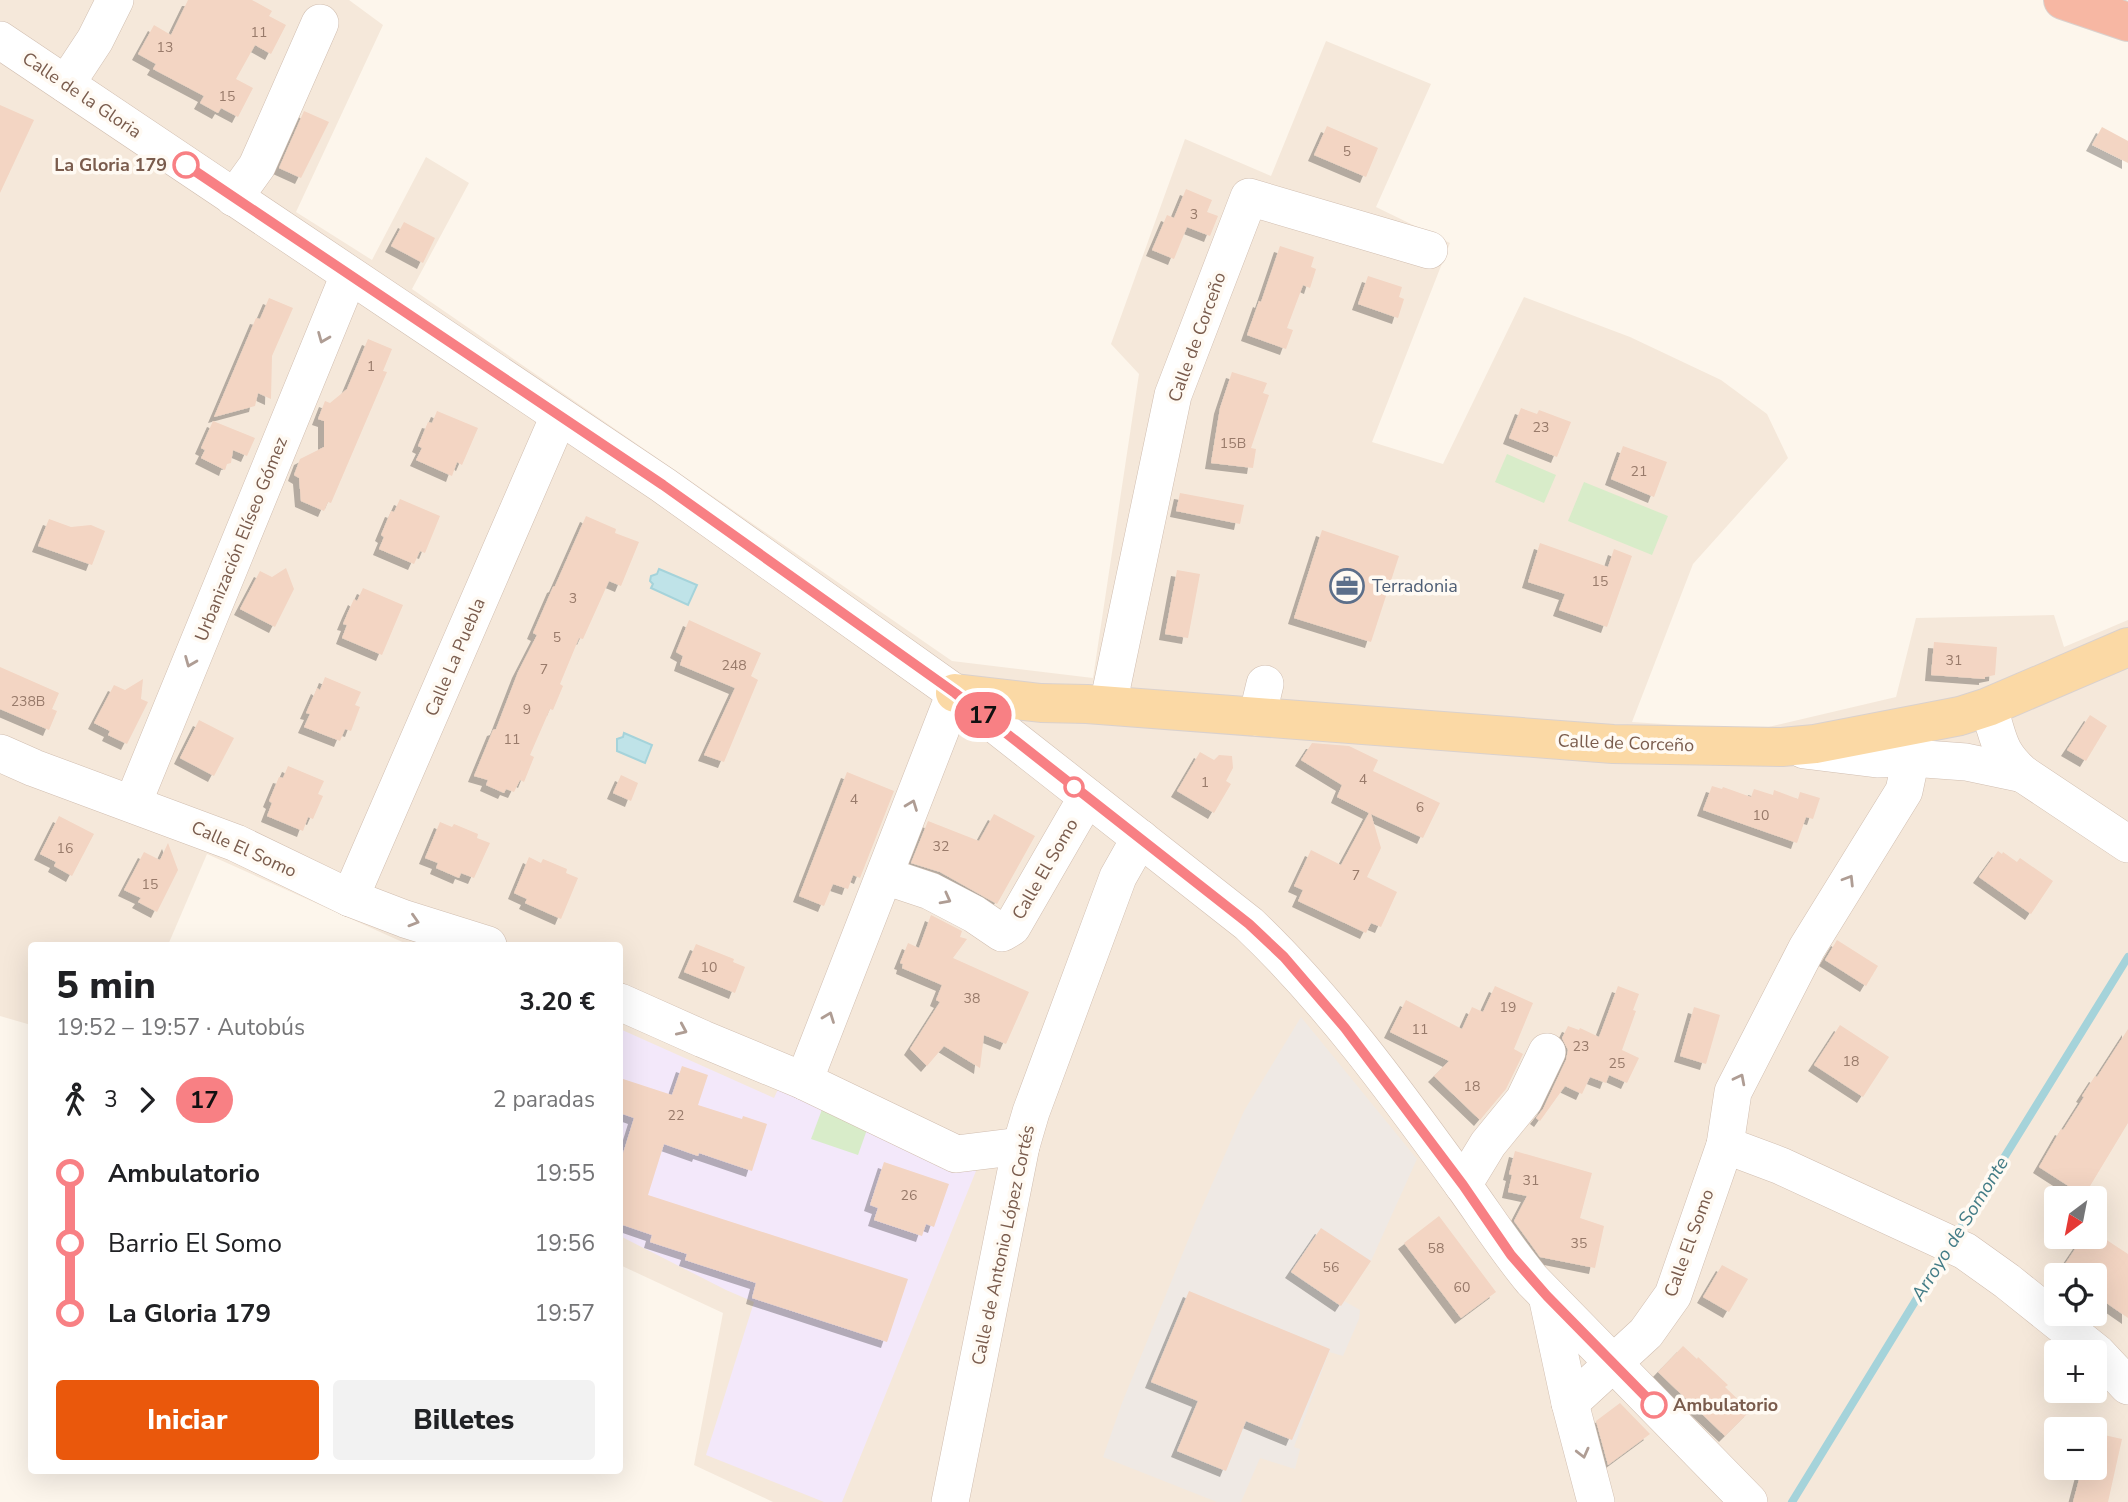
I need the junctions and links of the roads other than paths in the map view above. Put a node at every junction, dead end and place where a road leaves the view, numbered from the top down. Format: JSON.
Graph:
{"nodes":[{"id":1,"x":115,"y":0,"type":"edge"},
{"id":2,"x":2063,"y":0,"type":"edge"},
{"id":3,"x":2128,"y":22,"type":"edge"},
{"id":4,"x":320,"y":23,"type":"dead end"},
{"id":5,"x":0,"y":40,"type":"edge"},
{"id":6,"x":66,"y":84,"type":"junction"},
{"id":7,"x":234,"y":198,"type":"junction"},
{"id":8,"x":1430,"y":250,"type":"dead end"},
{"id":9,"x":349,"y":275,"type":"junction"},
{"id":10,"x":559,"y":416,"type":"junction"},
{"id":11,"x":2128,"y":647,"type":"edge"},
{"id":12,"x":955,"y":693,"type":"junction"},
{"id":13,"x":1041,"y":704,"type":"junction"},
{"id":14,"x":1108,"y":705,"type":"junction"},
{"id":15,"x":1974,"y":712,"type":"junction"},
{"id":16,"x":993,"y":723,"type":"junction"},
{"id":17,"x":1921,"y":748,"type":"junction"},
{"id":18,"x":0,"y":753,"type":"edge"},
{"id":19,"x":2023,"y":774,"type":"junction"},
{"id":20,"x":1087,"y":797,"type":"junction"},
{"id":21,"x":133,"y":803,"type":"junction"},
{"id":22,"x":1140,"y":838,"type":"junction"},
{"id":23,"x":2128,"y":844,"type":"edge"},
{"id":24,"x":885,"y":876,"type":"junction"},
{"id":25,"x":350,"y":898,"type":"junction"},
{"id":26,"x":478,"y":942,"type":"edge"},
{"id":27,"x":623,"y":1003,"type":"edge"},
{"id":28,"x":1547,"y":1052,"type":"dead end"},
{"id":29,"x":804,"y":1081,"type":"junction"},
{"id":30,"x":1725,"y":1145,"type":"junction"},
{"id":31,"x":1021,"y":1146,"type":"junction"},
{"id":32,"x":1463,"y":1185,"type":"junction"},
{"id":33,"x":1547,"y":1296,"type":"junction"},
{"id":34,"x":1613,"y":1364,"type":"junction"},
{"id":35,"x":2128,"y":1386,"type":"edge"},
{"id":36,"x":1570,"y":1403,"type":"junction"},
{"id":37,"x":950,"y":1502,"type":"edge"},
{"id":38,"x":1596,"y":1502,"type":"edge"},
{"id":39,"x":1749,"y":1502,"type":"edge"}],
"edges":[{"from":1,"to":6,"type":"street"},
{"from":2,"to":3,"type":"highway"},
{"from":4,"to":7,"type":"street"},
{"from":5,"to":6,"type":"street","name":"Calle de la Gloria"},
{"from":6,"to":7,"type":"street","name":"Calle de la Gloria"},
{"from":7,"to":9,"type":"street","name":"Calle de la Gloria"},
{"from":8,"to":14,"type":"street","name":"Calle de Corceño"},
{"from":9,"to":10,"type":"street","name":"Calle de la Gloria"},
{"from":9,"to":21,"type":"street","name":"Urbanización Elíseo Gómez","one_way":true},
{"from":10,"to":12,"type":"street","name":"Calle de la Gloria"},
{"from":10,"to":25,"type":"street","name":"Calle La Puebla"},
{"from":11,"to":15,"type":"main road","name":"Calle de Corceño"},
{"from":12,"to":13,"type":"main road","name":"Calle de Corceño"},
{"from":12,"to":16,"type":"street","name":"Calle de la Gloria"},
{"from":24,"to":12,"type":"street","one_way":true},
{"from":13,"to":14,"type":"main road","name":"Calle de Corceño"},
{"from":13,"to":16,"type":"main road","name":"Calle de Corceño"},
{"from":14,"to":17,"type":"main road","name":"Calle de Corceño"},
{"from":15,"to":17,"type":"main road","name":"Calle de Corceño"},
{"from":15,"to":19,"type":"street"},
{"from":16,"to":20,"type":"street","name":"Calle El Somo"},
{"from":17,"to":19,"type":"street"},
{"from":30,"to":17,"type":"street","one_way":true},
{"from":18,"to":21,"type":"street","name":"Calle El Somo"},
{"from":19,"to":23,"type":"street"},
{"from":20,"to":22,"type":"street","name":"Calle El Somo"},
{"from":24,"to":20,"type":"street","name":"Calle El Somo","one_way":true},
{"from":21,"to":25,"type":"street","name":"Calle El Somo"},
{"from":22,"to":31,"type":"street","name":"Calle de Antonio López Cortés"},
{"from":22,"to":32,"type":"street","name":"Calle El Somo"},
{"from":29,"to":24,"type":"street","one_way":true},
{"from":25,"to":26,"type":"street","name":"Calle El Somo","one_way":true},
{"from":27,"to":29,"type":"street","one_way":true},
{"from":28,"to":32,"type":"street"},
{"from":29,"to":31,"type":"street"},
{"from":30,"to":34,"type":"street","name":"Calle El Somo"},
{"from":30,"to":35,"type":"street"},
{"from":31,"to":37,"type":"street","name":"Calle de Antonio López Cortés"},
{"from":32,"to":33,"type":"street","name":"Calle El Somo"},
{"from":33,"to":34,"type":"street","name":"Calle El Somo"},
{"from":33,"to":36,"type":"street"},
{"from":34,"to":36,"type":"street"},
{"from":34,"to":39,"type":"street","name":"Calle El Somo"},
{"from":36,"to":38,"type":"street","one_way":true}]}
